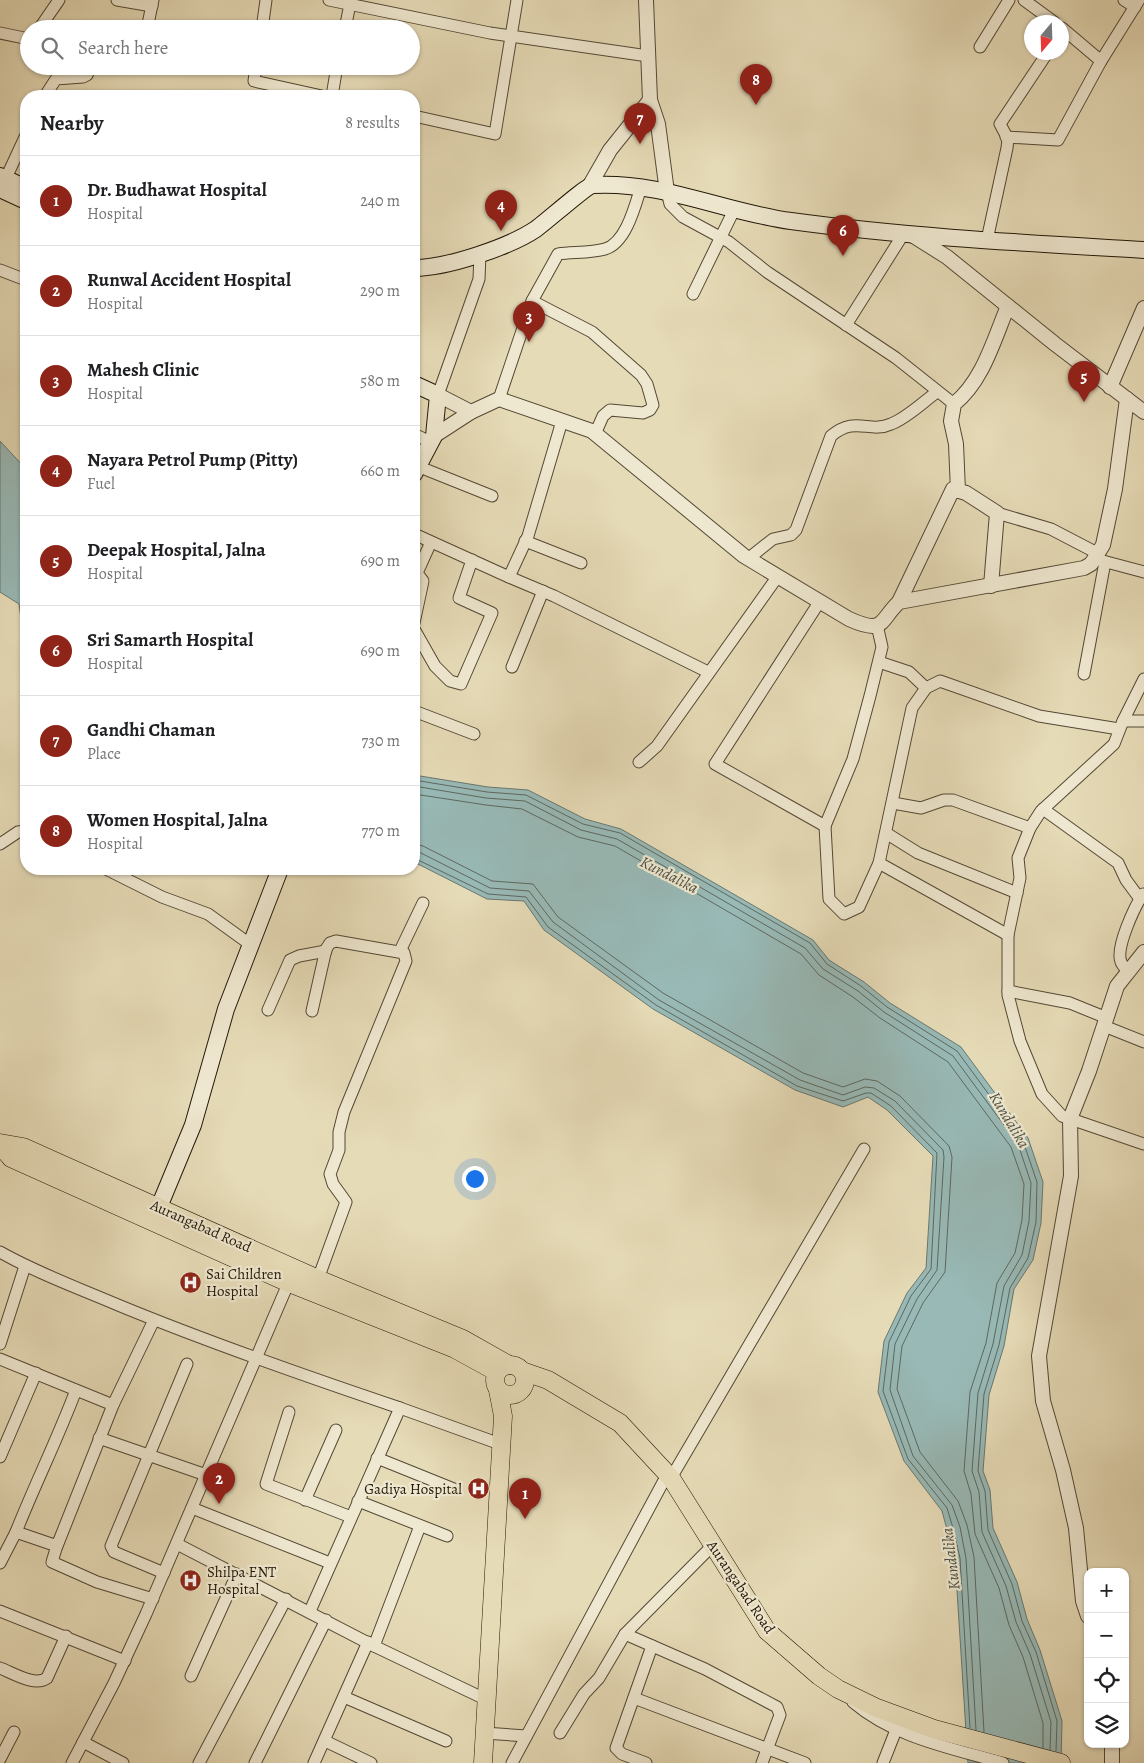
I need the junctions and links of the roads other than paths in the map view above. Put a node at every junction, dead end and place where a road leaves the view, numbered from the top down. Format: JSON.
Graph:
{"nodes":[{"id":1,"x":59,"y":0,"type":"edge"},
{"id":2,"x":117,"y":0,"type":"edge"},
{"id":3,"x":266,"y":0,"type":"edge"},
{"id":4,"x":329,"y":0,"type":"edge"},
{"id":5,"x":391,"y":0,"type":"edge"},
{"id":6,"x":517,"y":0,"type":"edge"},
{"id":7,"x":646,"y":0,"type":"edge"},
{"id":8,"x":1009,"y":0,"type":"edge"},
{"id":9,"x":1024,"y":0,"type":"edge"},
{"id":10,"x":1124,"y":0,"type":"edge"},
{"id":11,"x":152,"y":3,"type":"edge"},
{"id":12,"x":1137,"y":3,"type":"edge"},
{"id":13,"x":350,"y":4,"type":"junction"},
{"id":14,"x":388,"y":12,"type":"junction"},
{"id":15,"x":1044,"y":15,"type":"edge"},
{"id":16,"x":45,"y":20,"type":"edge"},
{"id":17,"x":149,"y":20,"type":"edge"},
{"id":18,"x":263,"y":20,"type":"edge"},
{"id":19,"x":347,"y":20,"type":"edge"},
{"id":20,"x":0,"y":33,"type":"edge"},
{"id":21,"x":512,"y":36,"type":"junction"},
{"id":22,"x":1069,"y":36,"type":"edge"},
{"id":23,"x":20,"y":37,"type":"edge"},
{"id":24,"x":980,"y":47,"type":"dead end"},
{"id":25,"x":648,"y":56,"type":"junction"},
{"id":26,"x":1043,"y":60,"type":"edge"},
{"id":27,"x":1101,"y":61,"type":"junction"},
{"id":28,"x":87,"y":75,"type":"edge"},
{"id":29,"x":255,"y":75,"type":"edge"},
{"id":30,"x":336,"y":75,"type":"edge"},
{"id":31,"x":50,"y":90,"type":"edge"},
{"id":32,"x":295,"y":90,"type":"edge"},
{"id":33,"x":333,"y":90,"type":"edge"},
{"id":34,"x":650,"y":100,"type":"junction"},
{"id":35,"x":420,"y":117,"type":"edge"},
{"id":36,"x":1007,"y":141,"type":"junction"},
{"id":37,"x":20,"y":147,"type":"edge"},
{"id":38,"x":2,"y":181,"type":"edge"},
{"id":39,"x":590,"y":185,"type":"junction"},
{"id":40,"x":20,"y":186,"type":"edge"},
{"id":41,"x":641,"y":187,"type":"junction"},
{"id":42,"x":667,"y":192,"type":"junction"},
{"id":43,"x":20,"y":195,"type":"edge"},
{"id":44,"x":735,"y":208,"type":"junction"},
{"id":45,"x":908,"y":234,"type":"junction"},
{"id":46,"x":722,"y":238,"type":"junction"},
{"id":47,"x":987,"y":240,"type":"junction"},
{"id":48,"x":1144,"y":250,"type":"edge"},
{"id":49,"x":480,"y":254,"type":"junction"},
{"id":50,"x":420,"y":267,"type":"edge"},
{"id":51,"x":0,"y":270,"type":"edge"},
{"id":52,"x":20,"y":278,"type":"edge"},
{"id":53,"x":693,"y":294,"type":"dead end"},
{"id":54,"x":532,"y":301,"type":"junction"},
{"id":55,"x":1008,"y":306,"type":"junction"},
{"id":56,"x":1144,"y":308,"type":"edge"},
{"id":57,"x":846,"y":325,"type":"junction"},
{"id":58,"x":420,"y":387,"type":"edge"},
{"id":59,"x":1110,"y":387,"type":"junction"},
{"id":60,"x":937,"y":392,"type":"junction"},
{"id":61,"x":438,"y":395,"type":"junction"},
{"id":62,"x":500,"y":399,"type":"junction"},
{"id":63,"x":1127,"y":399,"type":"junction"},
{"id":64,"x":954,"y":404,"type":"junction"},
{"id":65,"x":471,"y":412,"type":"junction"},
{"id":66,"x":1144,"y":412,"type":"edge"},
{"id":67,"x":562,"y":422,"type":"junction"},
{"id":68,"x":596,"y":434,"type":"junction"},
{"id":69,"x":420,"y":436,"type":"edge"},
{"id":70,"x":432,"y":439,"type":"junction"},
{"id":71,"x":420,"y":461,"type":"edge"},
{"id":72,"x":420,"y":472,"type":"edge"},
{"id":73,"x":958,"y":491,"type":"junction"},
{"id":74,"x":492,"y":496,"type":"dead end"},
{"id":75,"x":998,"y":513,"type":"junction"},
{"id":76,"x":420,"y":537,"type":"edge"},
{"id":77,"x":525,"y":541,"type":"junction"},
{"id":78,"x":431,"y":542,"type":"junction"},
{"id":79,"x":749,"y":558,"type":"junction"},
{"id":80,"x":1100,"y":558,"type":"junction"},
{"id":81,"x":472,"y":560,"type":"junction"},
{"id":82,"x":581,"y":563,"type":"dead end"},
{"id":83,"x":420,"y":566,"type":"edge"},
{"id":84,"x":1144,"y":572,"type":"edge"},
{"id":85,"x":778,"y":576,"type":"junction"},
{"id":86,"x":420,"y":577,"type":"edge"},
{"id":87,"x":509,"y":577,"type":"junction"},
{"id":88,"x":991,"y":586,"type":"junction"},
{"id":89,"x":543,"y":591,"type":"junction"},
{"id":90,"x":420,"y":595,"type":"edge"},
{"id":91,"x":820,"y":601,"type":"junction"},
{"id":92,"x":900,"y":602,"type":"junction"},
{"id":93,"x":877,"y":625,"type":"junction"},
{"id":94,"x":420,"y":640,"type":"edge"},
{"id":95,"x":878,"y":662,"type":"junction"},
{"id":96,"x":512,"y":667,"type":"dead end"},
{"id":97,"x":708,"y":672,"type":"junction"},
{"id":98,"x":1084,"y":674,"type":"dead end"},
{"id":99,"x":1144,"y":679,"type":"edge"},
{"id":100,"x":926,"y":688,"type":"junction"},
{"id":101,"x":420,"y":713,"type":"edge"},
{"id":102,"x":1144,"y":722,"type":"edge"},
{"id":103,"x":1121,"y":725,"type":"junction"},
{"id":104,"x":474,"y":734,"type":"dead end"},
{"id":105,"x":639,"y":762,"type":"dead end"},
{"id":106,"x":893,"y":803,"type":"junction"},
{"id":107,"x":1043,"y":809,"type":"junction"},
{"id":108,"x":825,"y":826,"type":"junction"},
{"id":109,"x":1030,"y":828,"type":"junction"},
{"id":110,"x":20,"y":832,"type":"edge"},
{"id":111,"x":886,"y":833,"type":"junction"},
{"id":112,"x":1,"y":845,"type":"edge"},
{"id":113,"x":880,"y":863,"type":"junction"},
{"id":114,"x":118,"y":875,"type":"edge"},
{"id":115,"x":278,"y":875,"type":"edge"},
{"id":116,"x":1017,"y":893,"type":"junction"},
{"id":117,"x":1142,"y":896,"type":"edge"},
{"id":118,"x":423,"y":903,"type":"dead end"},
{"id":119,"x":1008,"y":935,"type":"junction"},
{"id":120,"x":251,"y":945,"type":"junction"},
{"id":121,"x":326,"y":951,"type":"junction"},
{"id":122,"x":400,"y":951,"type":"junction"},
{"id":123,"x":1144,"y":952,"type":"edge"},
{"id":124,"x":1128,"y":972,"type":"junction"},
{"id":125,"x":1008,"y":991,"type":"junction"},
{"id":126,"x":268,"y":1010,"type":"dead end"},
{"id":127,"x":312,"y":1011,"type":"dead end"},
{"id":128,"x":1106,"y":1022,"type":"junction"},
{"id":129,"x":1144,"y":1042,"type":"edge"},
{"id":130,"x":1070,"y":1119,"type":"junction"},
{"id":131,"x":0,"y":1144,"type":"edge"},
{"id":132,"x":1144,"y":1144,"type":"edge"},
{"id":133,"x":864,"y":1149,"type":"dead end"},
{"id":134,"x":159,"y":1207,"type":"junction"},
{"id":135,"x":0,"y":1252,"type":"edge"},
{"id":136,"x":25,"y":1266,"type":"junction"},
{"id":137,"x":292,"y":1276,"type":"junction"},
{"id":138,"x":318,"y":1279,"type":"junction"},
{"id":139,"x":154,"y":1320,"type":"junction"},
{"id":140,"x":0,"y":1344,"type":"edge"},
{"id":141,"x":0,"y":1359,"type":"edge"},
{"id":142,"x":256,"y":1359,"type":"junction"},
{"id":143,"x":186,"y":1364,"type":"dead end"},
{"id":144,"x":36,"y":1373,"type":"junction"},
{"id":145,"x":511,"y":1380,"type":"junction"},
{"id":146,"x":76,"y":1390,"type":"junction"},
{"id":147,"x":113,"y":1405,"type":"junction"},
{"id":148,"x":400,"y":1408,"type":"junction"},
{"id":149,"x":289,"y":1412,"type":"dead end"},
{"id":150,"x":336,"y":1430,"type":"dead end"},
{"id":151,"x":99,"y":1438,"type":"junction"},
{"id":152,"x":500,"y":1444,"type":"junction"},
{"id":153,"x":149,"y":1455,"type":"junction"},
{"id":154,"x":0,"y":1457,"type":"edge"},
{"id":155,"x":377,"y":1458,"type":"junction"},
{"id":156,"x":206,"y":1476,"type":"junction"},
{"id":157,"x":669,"y":1476,"type":"junction"},
{"id":158,"x":454,"y":1489,"type":"dead end"},
{"id":159,"x":305,"y":1500,"type":"junction"},
{"id":160,"x":358,"y":1501,"type":"junction"},
{"id":161,"x":192,"y":1508,"type":"junction"},
{"id":162,"x":350,"y":1517,"type":"junction"},
{"id":163,"x":420,"y":1526,"type":"junction"},
{"id":164,"x":16,"y":1532,"type":"junction"},
{"id":165,"x":448,"y":1536,"type":"dead end"},
{"id":166,"x":58,"y":1542,"type":"junction"},
{"id":167,"x":176,"y":1544,"type":"junction"},
{"id":168,"x":712,"y":1545,"type":"junction"},
{"id":169,"x":0,"y":1563,"type":"edge"},
{"id":170,"x":330,"y":1563,"type":"junction"},
{"id":171,"x":164,"y":1573,"type":"junction"},
{"id":172,"x":237,"y":1574,"type":"junction"},
{"id":173,"x":153,"y":1599,"type":"junction"},
{"id":174,"x":286,"y":1599,"type":"junction"},
{"id":175,"x":0,"y":1611,"type":"edge"},
{"id":176,"x":310,"y":1611,"type":"junction"},
{"id":177,"x":1087,"y":1613,"type":"edge"},
{"id":178,"x":326,"y":1620,"type":"junction"},
{"id":179,"x":624,"y":1634,"type":"junction"},
{"id":180,"x":66,"y":1636,"type":"junction"},
{"id":181,"x":371,"y":1644,"type":"junction"},
{"id":182,"x":652,"y":1646,"type":"junction"},
{"id":183,"x":125,"y":1661,"type":"junction"},
{"id":184,"x":0,"y":1668,"type":"edge"},
{"id":185,"x":191,"y":1676,"type":"dead end"},
{"id":186,"x":838,"y":1689,"type":"junction"},
{"id":187,"x":344,"y":1696,"type":"junction"},
{"id":188,"x":634,"y":1698,"type":"junction"},
{"id":189,"x":485,"y":1699,"type":"junction"},
{"id":190,"x":896,"y":1730,"type":"junction"},
{"id":191,"x":14,"y":1732,"type":"dead end"},
{"id":192,"x":484,"y":1733,"type":"junction"},
{"id":193,"x":560,"y":1733,"type":"dead end"},
{"id":194,"x":526,"y":1736,"type":"junction"},
{"id":195,"x":326,"y":1741,"type":"junction"},
{"id":196,"x":446,"y":1741,"type":"dead end"},
{"id":197,"x":83,"y":1742,"type":"junction"},
{"id":198,"x":1112,"y":1748,"type":"edge"},
{"id":199,"x":768,"y":1749,"type":"junction"},
{"id":200,"x":0,"y":1759,"type":"edge"},
{"id":201,"x":72,"y":1763,"type":"edge"},
{"id":202,"x":123,"y":1763,"type":"edge"},
{"id":203,"x":199,"y":1763,"type":"edge"},
{"id":204,"x":255,"y":1763,"type":"edge"},
{"id":205,"x":314,"y":1763,"type":"edge"},
{"id":206,"x":371,"y":1763,"type":"edge"},
{"id":207,"x":483,"y":1763,"type":"edge"},
{"id":208,"x":512,"y":1763,"type":"edge"},
{"id":209,"x":646,"y":1763,"type":"edge"},
{"id":210,"x":762,"y":1763,"type":"edge"},
{"id":211,"x":805,"y":1763,"type":"edge"},
{"id":212,"x":883,"y":1763,"type":"edge"},
{"id":213,"x":1003,"y":1763,"type":"edge"},
{"id":214,"x":1061,"y":1763,"type":"edge"},
{"id":215,"x":1112,"y":1763,"type":"edge"}],
"edges":[{"from":1,"to":16,"type":"street"},
{"from":2,"to":11,"type":"street"},
{"from":3,"to":18,"type":"street"},
{"from":4,"to":13,"type":"street"},
{"from":5,"to":14,"type":"street"},
{"from":6,"to":21,"type":"street"},
{"from":7,"to":25,"type":"street"},
{"from":8,"to":24,"type":"street"},
{"from":9,"to":15,"type":"street"},
{"from":10,"to":12,"type":"street"},
{"from":11,"to":17,"type":"street"},
{"from":12,"to":27,"type":"street"},
{"from":13,"to":14,"type":"street"},
{"from":13,"to":19,"type":"street"},
{"from":14,"to":21,"type":"street"},
{"from":20,"to":23,"type":"street"},
{"from":21,"to":25,"type":"street"},
{"from":21,"to":35,"type":"street"},
{"from":22,"to":27,"type":"street"},
{"from":25,"to":34,"type":"street"},
{"from":26,"to":36,"type":"street"},
{"from":27,"to":36,"type":"street"},
{"from":28,"to":31,"type":"street"},
{"from":29,"to":32,"type":"street"},
{"from":30,"to":33,"type":"street"},
{"from":34,"to":39,"type":"street"},
{"from":34,"to":42,"type":"street"},
{"from":36,"to":47,"type":"street"},
{"from":37,"to":38,"type":"street"},
{"from":38,"to":40,"type":"main road"},
{"from":38,"to":43,"type":"main road"},
{"from":39,"to":41,"type":"main road"},
{"from":39,"to":49,"type":"main road"},
{"from":41,"to":42,"type":"main road"},
{"from":41,"to":54,"type":"street"},
{"from":42,"to":44,"type":"main road"},
{"from":42,"to":46,"type":"street"},
{"from":44,"to":45,"type":"main road"},
{"from":44,"to":46,"type":"street"},
{"from":45,"to":47,"type":"main road"},
{"from":45,"to":55,"type":"street"},
{"from":45,"to":57,"type":"street"},
{"from":46,"to":53,"type":"street"},
{"from":46,"to":57,"type":"street"},
{"from":47,"to":48,"type":"main road"},
{"from":49,"to":50,"type":"main road"},
{"from":49,"to":61,"type":"street"},
{"from":51,"to":52,"type":"street"},
{"from":54,"to":62,"type":"street"},
{"from":54,"to":68,"type":"street"},
{"from":55,"to":59,"type":"street"},
{"from":55,"to":64,"type":"street"},
{"from":56,"to":59,"type":"street"},
{"from":57,"to":60,"type":"street"},
{"from":58,"to":61,"type":"main road"},
{"from":59,"to":63,"type":"street"},
{"from":60,"to":64,"type":"street"},
{"from":60,"to":79,"type":"street"},
{"from":61,"to":65,"type":"street"},
{"from":61,"to":70,"type":"main road"},
{"from":62,"to":65,"type":"street"},
{"from":62,"to":67,"type":"street"},
{"from":63,"to":66,"type":"street"},
{"from":63,"to":80,"type":"street"},
{"from":64,"to":73,"type":"street"},
{"from":65,"to":70,"type":"street"},
{"from":67,"to":68,"type":"street"},
{"from":67,"to":77,"type":"street"},
{"from":68,"to":79,"type":"street"},
{"from":69,"to":70,"type":"street"},
{"from":70,"to":71,"type":"main road"},
{"from":72,"to":74,"type":"street"},
{"from":73,"to":75,"type":"street"},
{"from":73,"to":92,"type":"street"},
{"from":75,"to":80,"type":"street"},
{"from":75,"to":88,"type":"street"},
{"from":76,"to":78,"type":"street"},
{"from":77,"to":82,"type":"street"},
{"from":77,"to":87,"type":"street"},
{"from":78,"to":81,"type":"street"},
{"from":78,"to":83,"type":"street"},
{"from":79,"to":85,"type":"street"},
{"from":80,"to":84,"type":"street"},
{"from":80,"to":88,"type":"street"},
{"from":80,"to":98,"type":"street"},
{"from":81,"to":87,"type":"street"},
{"from":81,"to":94,"type":"street"},
{"from":85,"to":91,"type":"street"},
{"from":85,"to":97,"type":"street"},
{"from":86,"to":90,"type":"street"},
{"from":87,"to":89,"type":"street"},
{"from":88,"to":92,"type":"street"},
{"from":89,"to":96,"type":"street"},
{"from":89,"to":97,"type":"street"},
{"from":91,"to":93,"type":"street"},
{"from":91,"to":108,"type":"street"},
{"from":92,"to":93,"type":"street"},
{"from":93,"to":95,"type":"street"},
{"from":95,"to":100,"type":"street"},
{"from":95,"to":108,"type":"street"},
{"from":97,"to":105,"type":"street"},
{"from":99,"to":103,"type":"street"},
{"from":100,"to":103,"type":"street"},
{"from":100,"to":106,"type":"street"},
{"from":101,"to":104,"type":"street"},
{"from":102,"to":103,"type":"street"},
{"from":103,"to":107,"type":"street"},
{"from":106,"to":109,"type":"street"},
{"from":106,"to":111,"type":"street"},
{"from":107,"to":109,"type":"street"},
{"from":107,"to":117,"type":"street"},
{"from":108,"to":113,"type":"street"},
{"from":109,"to":116,"type":"street"},
{"from":110,"to":112,"type":"street"},
{"from":111,"to":113,"type":"street"},
{"from":111,"to":116,"type":"street"},
{"from":113,"to":119,"type":"street"},
{"from":114,"to":120,"type":"street"},
{"from":115,"to":120,"type":"main road"},
{"from":116,"to":119,"type":"street"},
{"from":117,"to":124,"type":"street"},
{"from":118,"to":122,"type":"street"},
{"from":119,"to":125,"type":"street"},
{"from":120,"to":134,"type":"main road"},
{"from":121,"to":122,"type":"street"},
{"from":121,"to":126,"type":"street"},
{"from":121,"to":127,"type":"street"},
{"from":122,"to":138,"type":"street"},
{"from":123,"to":124,"type":"street"},
{"from":124,"to":128,"type":"street"},
{"from":125,"to":128,"type":"street"},
{"from":125,"to":130,"type":"street"},
{"from":128,"to":129,"type":"street"},
{"from":128,"to":130,"type":"street"},
{"from":130,"to":132,"type":"street"},
{"from":130,"to":177,"type":"street"},
{"from":131,"to":134,"type":"main road","name":"Aurangabad Road"},
{"from":131,"to":137,"type":"main road","name":"Aurangabad Road"},
{"from":133,"to":157,"type":"street"},
{"from":134,"to":137,"type":"main road","name":"Aurangabad Road"},
{"from":135,"to":136,"type":"street"},
{"from":136,"to":139,"type":"street"},
{"from":136,"to":140,"type":"street"},
{"from":137,"to":138,"type":"main road","name":"Aurangabad Road"},
{"from":137,"to":142,"type":"street"},
{"from":137,"to":145,"type":"main road","name":"Aurangabad Road"},
{"from":138,"to":145,"type":"main road","name":"Aurangabad Road"},
{"from":139,"to":142,"type":"street"},
{"from":139,"to":147,"type":"street"},
{"from":141,"to":144,"type":"street"},
{"from":142,"to":148,"type":"street"},
{"from":142,"to":156,"type":"street"},
{"from":143,"to":153,"type":"street"},
{"from":144,"to":146,"type":"street"},
{"from":144,"to":154,"type":"street"},
{"from":145,"to":152,"type":"main road"},
{"from":145,"to":157,"type":"main road","name":"Aurangabad Road"},
{"from":146,"to":147,"type":"street"},
{"from":146,"to":164,"type":"street"},
{"from":147,"to":151,"type":"street"},
{"from":148,"to":152,"type":"street"},
{"from":148,"to":155,"type":"street"},
{"from":149,"to":159,"type":"street"},
{"from":150,"to":159,"type":"street"},
{"from":151,"to":153,"type":"street"},
{"from":151,"to":166,"type":"street"},
{"from":152,"to":189,"type":"main road"},
{"from":153,"to":156,"type":"street"},
{"from":153,"to":171,"type":"street"},
{"from":155,"to":158,"type":"street"},
{"from":155,"to":160,"type":"street"},
{"from":156,"to":161,"type":"street"},
{"from":157,"to":168,"type":"main road","name":"Aurangabad Road"},
{"from":157,"to":194,"type":"street"},
{"from":159,"to":162,"type":"street"},
{"from":160,"to":162,"type":"street"},
{"from":160,"to":163,"type":"street"},
{"from":161,"to":167,"type":"street"},
{"from":161,"to":170,"type":"street"},
{"from":162,"to":170,"type":"street"},
{"from":163,"to":165,"type":"street"},
{"from":163,"to":181,"type":"street"},
{"from":164,"to":166,"type":"street"},
{"from":164,"to":169,"type":"street"},
{"from":166,"to":173,"type":"street"},
{"from":167,"to":171,"type":"street"},
{"from":167,"to":172,"type":"street"},
{"from":168,"to":179,"type":"street"},
{"from":168,"to":186,"type":"main road","name":"Aurangabad Road"},
{"from":170,"to":176,"type":"street"},
{"from":171,"to":173,"type":"street"},
{"from":172,"to":174,"type":"street"},
{"from":172,"to":185,"type":"street"},
{"from":173,"to":183,"type":"street"},
{"from":174,"to":176,"type":"street"},
{"from":174,"to":203,"type":"street"},
{"from":175,"to":180,"type":"street"},
{"from":176,"to":178,"type":"street"},
{"from":178,"to":181,"type":"street"},
{"from":178,"to":204,"type":"street"},
{"from":179,"to":182,"type":"street"},
{"from":179,"to":193,"type":"street"},
{"from":180,"to":183,"type":"street"},
{"from":180,"to":184,"type":"street"},
{"from":181,"to":187,"type":"street"},
{"from":181,"to":189,"type":"street"},
{"from":182,"to":188,"type":"street"},
{"from":182,"to":199,"type":"street"},
{"from":183,"to":197,"type":"street"},
{"from":186,"to":190,"type":"street"},
{"from":186,"to":214,"type":"main road","name":"Aurangabad Road"},
{"from":187,"to":195,"type":"street"},
{"from":187,"to":196,"type":"street"},
{"from":188,"to":199,"type":"street"},
{"from":188,"to":209,"type":"street"},
{"from":189,"to":192,"type":"main road"},
{"from":190,"to":212,"type":"street"},
{"from":190,"to":213,"type":"street"},
{"from":191,"to":200,"type":"street"},
{"from":192,"to":194,"type":"street"},
{"from":192,"to":207,"type":"main road"},
{"from":194,"to":208,"type":"street"},
{"from":195,"to":205,"type":"street"},
{"from":195,"to":206,"type":"street"},
{"from":197,"to":201,"type":"street"},
{"from":197,"to":202,"type":"street"},
{"from":198,"to":215,"type":"street"},
{"from":199,"to":210,"type":"street"},
{"from":199,"to":211,"type":"street"}]}
